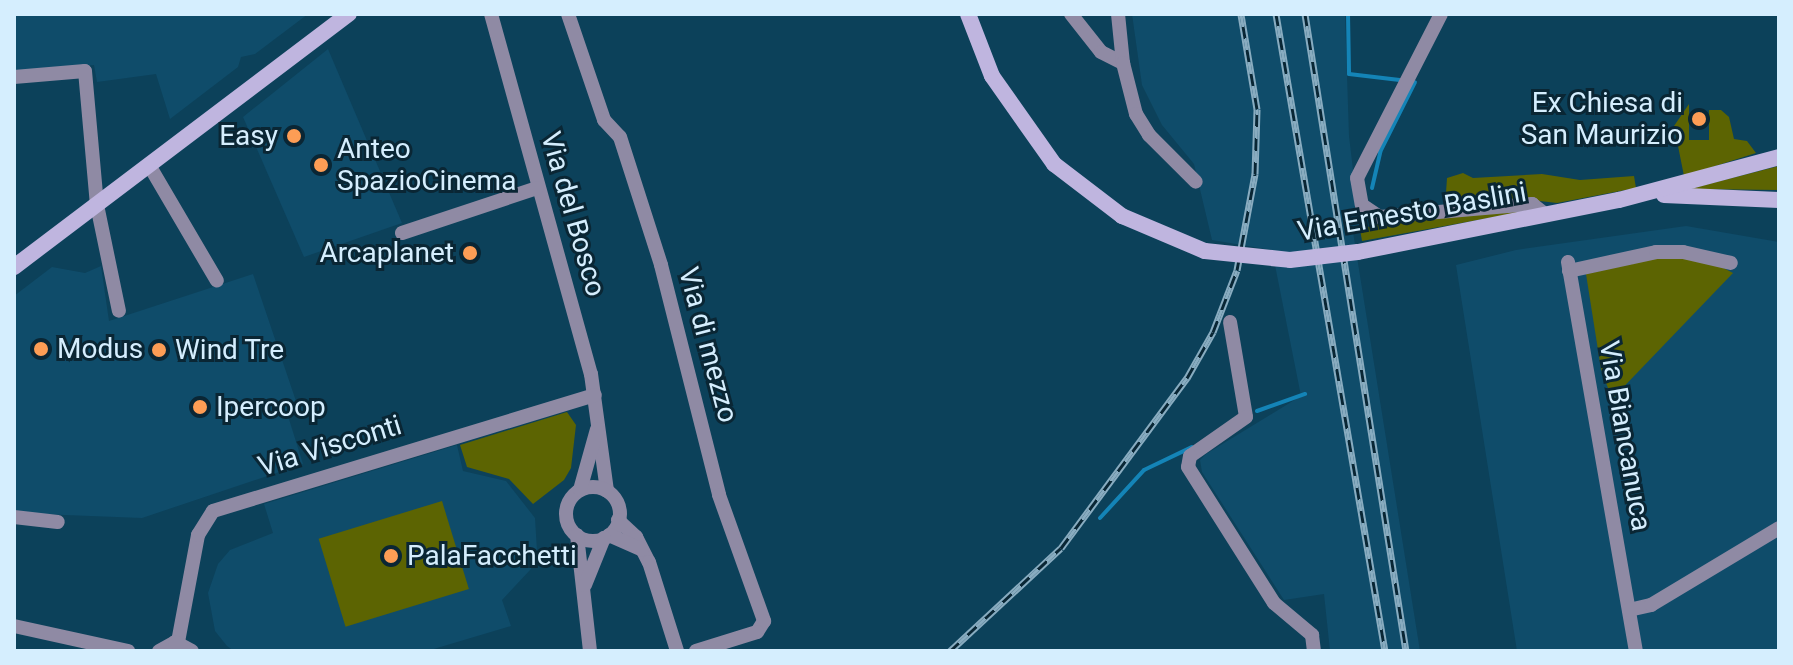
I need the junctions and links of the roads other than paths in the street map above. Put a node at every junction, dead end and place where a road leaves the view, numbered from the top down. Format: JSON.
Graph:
{"nodes":[{"id":1,"x":349,"y":14,"type":"edge"},
{"id":2,"x":491,"y":14,"type":"edge"},
{"id":3,"x":568,"y":14,"type":"edge"},
{"id":4,"x":968,"y":14,"type":"edge"},
{"id":5,"x":1071,"y":14,"type":"edge"},
{"id":6,"x":1118,"y":14,"type":"edge"},
{"id":7,"x":1441,"y":14,"type":"edge"},
{"id":8,"x":1123,"y":63,"type":"junction"},
{"id":9,"x":14,"y":77,"type":"edge"},
{"id":10,"x":1779,"y":157,"type":"edge"},
{"id":11,"x":149,"y":165,"type":"junction"},
{"id":12,"x":1196,"y":182,"type":"dead end"},
{"id":13,"x":537,"y":188,"type":"junction"},
{"id":14,"x":1642,"y":195,"type":"junction"},
{"id":15,"x":1779,"y":200,"type":"edge"},
{"id":16,"x":97,"y":205,"type":"junction"},
{"id":17,"x":1546,"y":215,"type":"junction"},
{"id":18,"x":402,"y":233,"type":"dead end"},
{"id":19,"x":1731,"y":263,"type":"dead end"},
{"id":20,"x":14,"y":267,"type":"edge"},
{"id":21,"x":217,"y":281,"type":"dead end"},
{"id":22,"x":119,"y":311,"type":"dead end"},
{"id":23,"x":1230,"y":322,"type":"dead end"},
{"id":24,"x":595,"y":395,"type":"junction"},
{"id":25,"x":597,"y":429,"type":"junction"},
{"id":26,"x":580,"y":490,"type":"junction"},
{"id":27,"x":607,"y":491,"type":"junction"},
{"id":28,"x":14,"y":517,"type":"edge"},
{"id":29,"x":618,"y":520,"type":"junction"},
{"id":30,"x":58,"y":522,"type":"dead end"},
{"id":31,"x":1779,"y":528,"type":"edge"},
{"id":32,"x":577,"y":535,"type":"junction"},
{"id":33,"x":606,"y":536,"type":"junction"},
{"id":34,"x":642,"y":550,"type":"junction"},
{"id":35,"x":585,"y":585,"type":"junction"},
{"id":36,"x":1629,"y":610,"type":"junction"},
{"id":37,"x":14,"y":626,"type":"edge"},
{"id":38,"x":178,"y":642,"type":"junction"},
{"id":39,"x":128,"y":651,"type":"edge"},
{"id":40,"x":159,"y":651,"type":"edge"},
{"id":41,"x":192,"y":651,"type":"edge"},
{"id":42,"x":590,"y":651,"type":"edge"},
{"id":43,"x":677,"y":651,"type":"edge"},
{"id":44,"x":696,"y":651,"type":"edge"},
{"id":45,"x":1314,"y":651,"type":"edge"},
{"id":46,"x":1636,"y":651,"type":"edge"}],
"edges":[{"from":1,"to":11,"type":"main road"},
{"from":2,"to":13,"type":"street","name":"Via del Bosco"},
{"from":3,"to":44,"type":"street","name":"Via di mezzo"},
{"from":4,"to":17,"type":"main road","name":"Via Ernesto Baslini","bridge":true},
{"from":5,"to":8,"type":"street"},
{"from":6,"to":8,"type":"street"},
{"from":7,"to":17,"type":"street"},
{"from":8,"to":12,"type":"street"},
{"from":9,"to":16,"type":"street"},
{"from":10,"to":14,"type":"main road","name":"Via Ernesto Baslini"},
{"from":11,"to":16,"type":"main road"},
{"from":11,"to":21,"type":"street"},
{"from":13,"to":18,"type":"street"},
{"from":13,"to":24,"type":"street","name":"Via del Bosco"},
{"from":14,"to":15,"type":"main road","name":"Via Ernesto Baslini"},
{"from":14,"to":17,"type":"main road","name":"Via Ernesto Baslini"},
{"from":16,"to":20,"type":"main road"},
{"from":16,"to":22,"type":"street"},
{"from":19,"to":36,"type":"street","name":"Via Biancanuca"},
{"from":23,"to":45,"type":"street"},
{"from":24,"to":25,"type":"street","name":"Via del Bosco"},
{"from":24,"to":38,"type":"street","name":"Via Visconti"},
{"from":25,"to":26,"type":"street","name":"Via del Bosco"},
{"from":25,"to":27,"type":"street","name":"Via del Bosco"},
{"from":26,"to":27,"type":"street"},
{"from":26,"to":32,"type":"street"},
{"from":27,"to":29,"type":"street"},
{"from":28,"to":30,"type":"street"},
{"from":29,"to":33,"type":"street"},
{"from":29,"to":34,"type":"street"},
{"from":31,"to":36,"type":"street"},
{"from":32,"to":33,"type":"street"},
{"from":32,"to":35,"type":"street"},
{"from":33,"to":34,"type":"street"},
{"from":33,"to":35,"type":"street"},
{"from":34,"to":43,"type":"street"},
{"from":35,"to":42,"type":"street"},
{"from":36,"to":46,"type":"street","name":"Via Biancanuca"},
{"from":37,"to":39,"type":"street"},
{"from":38,"to":40,"type":"street"},
{"from":38,"to":41,"type":"street"}]}
